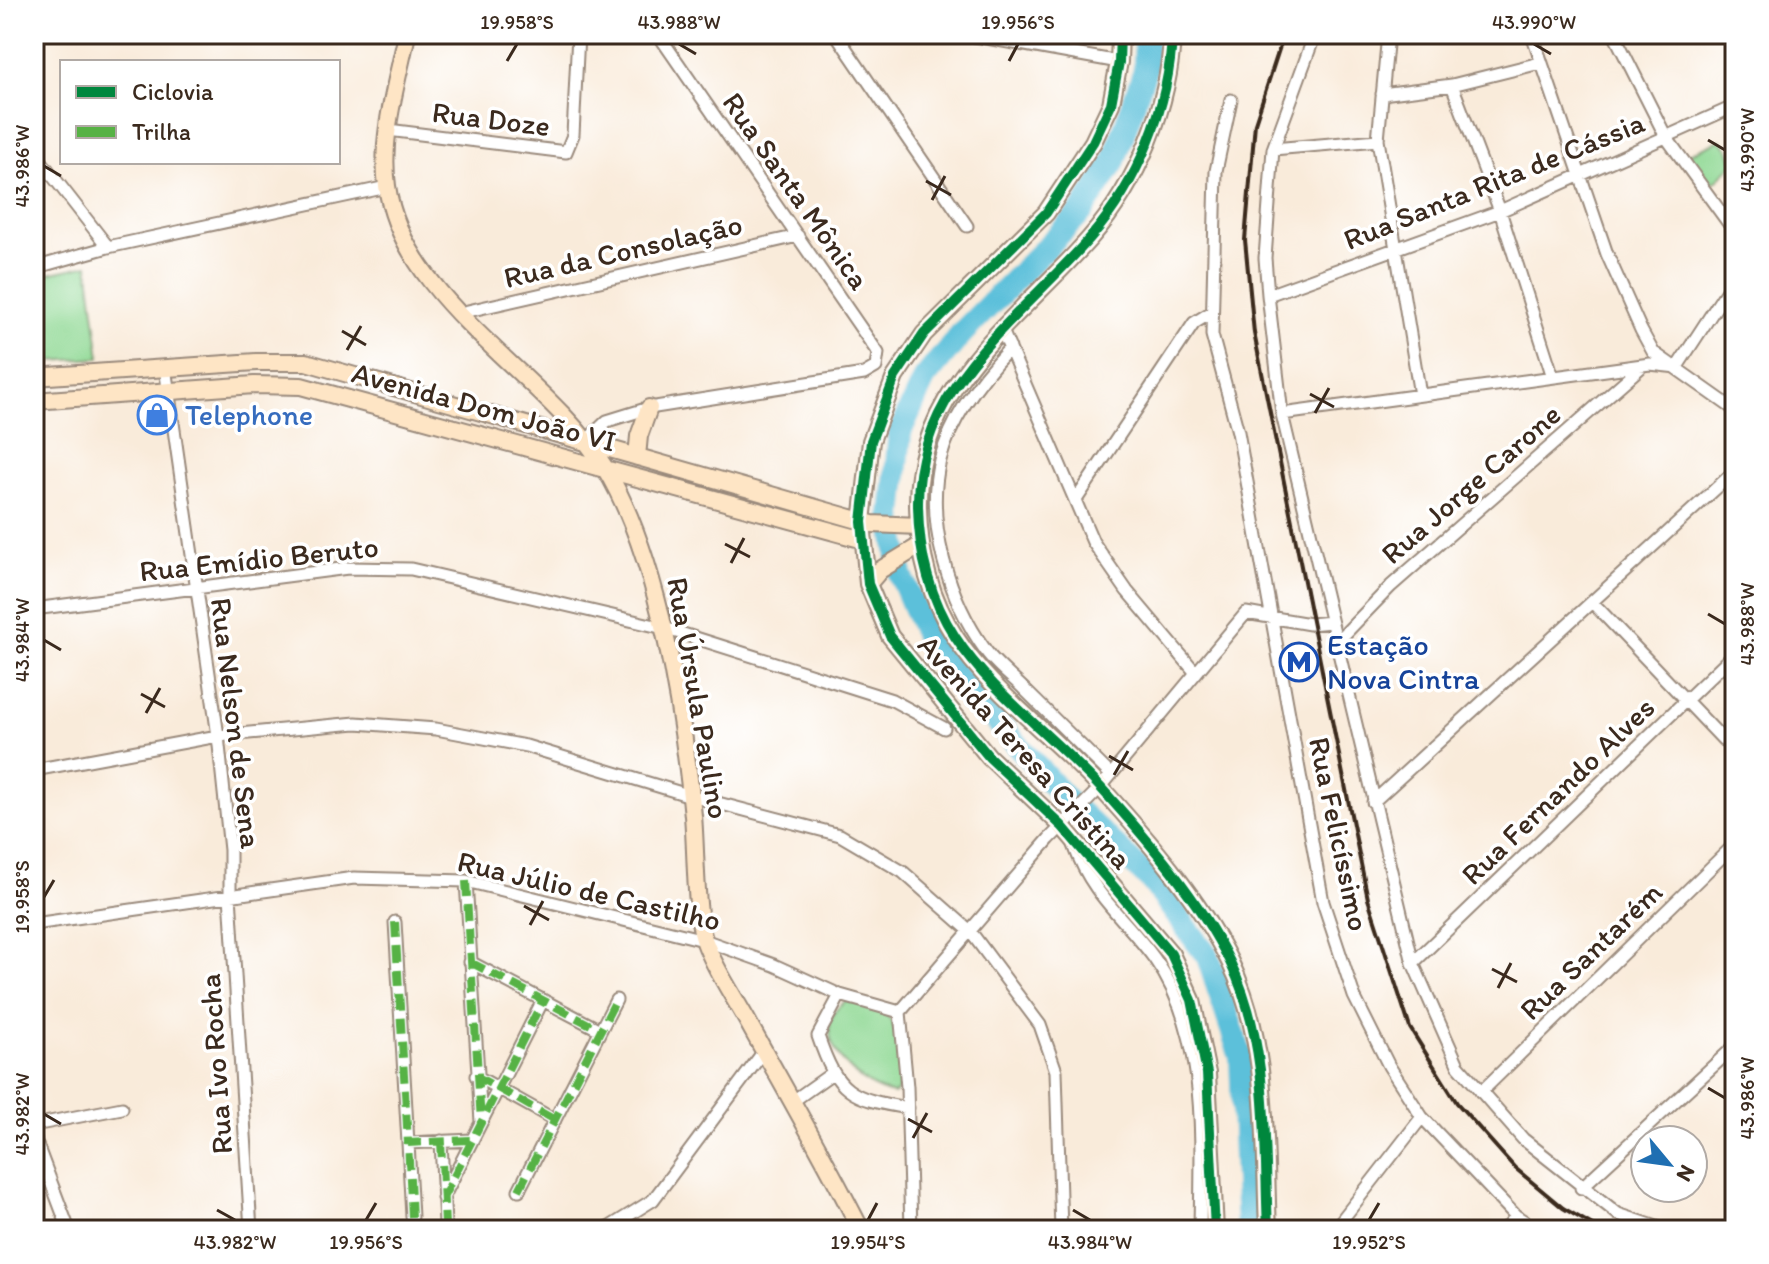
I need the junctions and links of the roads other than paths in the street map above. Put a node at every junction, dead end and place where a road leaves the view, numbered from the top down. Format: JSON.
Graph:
{"nodes":[{"id":1,"x":407,"y":34,"type":"edge"},
{"id":2,"x":578,"y":34,"type":"edge"},
{"id":3,"x":658,"y":34,"type":"edge"},
{"id":4,"x":836,"y":34,"type":"edge"},
{"id":5,"x":964,"y":34,"type":"edge"},
{"id":6,"x":1120,"y":34,"type":"edge"},
{"id":7,"x":1172,"y":34,"type":"edge"},
{"id":8,"x":1315,"y":34,"type":"edge"},
{"id":9,"x":1388,"y":34,"type":"edge"},
{"id":10,"x":1532,"y":34,"type":"edge"},
{"id":11,"x":1614,"y":34,"type":"edge"},
{"id":12,"x":1119,"y":62,"type":"junction"},
{"id":13,"x":1540,"y":63,"type":"junction"},
{"id":14,"x":1452,"y":85,"type":"junction"},
{"id":15,"x":1382,"y":94,"type":"junction"},
{"id":16,"x":1231,"y":100,"type":"dead end"},
{"id":17,"x":1735,"y":106,"type":"edge"},
{"id":18,"x":388,"y":130,"type":"junction"},
{"id":19,"x":1666,"y":137,"type":"junction"},
{"id":20,"x":1378,"y":140,"type":"junction"},
{"id":21,"x":1273,"y":149,"type":"junction"},
{"id":22,"x":34,"y":152,"type":"edge"},
{"id":23,"x":1578,"y":174,"type":"junction"},
{"id":24,"x":387,"y":187,"type":"junction"},
{"id":25,"x":1500,"y":211,"type":"junction"},
{"id":26,"x":967,"y":226,"type":"dead end"},
{"id":27,"x":1735,"y":232,"type":"edge"},
{"id":28,"x":798,"y":236,"type":"junction"},
{"id":29,"x":108,"y":247,"type":"junction"},
{"id":30,"x":1395,"y":250,"type":"junction"},
{"id":31,"x":34,"y":268,"type":"edge"},
{"id":32,"x":1735,"y":278,"type":"edge"},
{"id":33,"x":1268,"y":295,"type":"junction"},
{"id":34,"x":1212,"y":312,"type":"junction"},
{"id":35,"x":459,"y":313,"type":"junction"},
{"id":36,"x":1001,"y":328,"type":"junction"},
{"id":37,"x":1010,"y":348,"type":"junction"},
{"id":38,"x":1642,"y":366,"type":"junction"},
{"id":39,"x":165,"y":367,"type":"junction"},
{"id":40,"x":1677,"y":367,"type":"junction"},
{"id":41,"x":34,"y":377,"type":"edge"},
{"id":42,"x":1553,"y":377,"type":"junction"},
{"id":43,"x":167,"y":391,"type":"junction"},
{"id":44,"x":1420,"y":395,"type":"junction"},
{"id":45,"x":34,"y":401,"type":"edge"},
{"id":46,"x":649,"y":408,"type":"junction"},
{"id":47,"x":1735,"y":410,"type":"edge"},
{"id":48,"x":1282,"y":414,"type":"junction"},
{"id":49,"x":585,"y":442,"type":"junction"},
{"id":50,"x":637,"y":457,"type":"junction"},
{"id":51,"x":606,"y":469,"type":"junction"},
{"id":52,"x":1735,"y":471,"type":"edge"},
{"id":53,"x":1076,"y":500,"type":"junction"},
{"id":54,"x":915,"y":526,"type":"junction"},
{"id":55,"x":866,"y":529,"type":"junction"},
{"id":56,"x":916,"y":547,"type":"junction"},
{"id":57,"x":868,"y":584,"type":"junction"},
{"id":58,"x":194,"y":589,"type":"junction"},
{"id":59,"x":1592,"y":602,"type":"junction"},
{"id":60,"x":34,"y":609,"type":"edge"},
{"id":61,"x":1274,"y":617,"type":"junction"},
{"id":62,"x":1331,"y":622,"type":"junction"},
{"id":63,"x":664,"y":628,"type":"junction"},
{"id":64,"x":973,"y":628,"type":"junction"},
{"id":65,"x":1336,"y":643,"type":"junction"},
{"id":66,"x":961,"y":649,"type":"junction"},
{"id":67,"x":1735,"y":653,"type":"edge"},
{"id":68,"x":1196,"y":673,"type":"junction"},
{"id":69,"x":1028,"y":693,"type":"junction"},
{"id":70,"x":1687,"y":700,"type":"junction"},
{"id":71,"x":1038,"y":703,"type":"junction"},
{"id":72,"x":1021,"y":712,"type":"junction"},
{"id":73,"x":944,"y":728,"type":"dead end"},
{"id":74,"x":218,"y":736,"type":"junction"},
{"id":75,"x":1076,"y":741,"type":"junction"},
{"id":76,"x":1735,"y":752,"type":"edge"},
{"id":77,"x":1067,"y":756,"type":"junction"},
{"id":78,"x":34,"y":770,"type":"edge"},
{"id":79,"x":1102,"y":786,"type":"junction"},
{"id":80,"x":691,"y":796,"type":"junction"},
{"id":81,"x":1373,"y":802,"type":"junction"},
{"id":82,"x":1067,"y":828,"type":"junction"},
{"id":83,"x":1735,"y":844,"type":"edge"},
{"id":84,"x":466,"y":881,"type":"junction"},
{"id":85,"x":230,"y":895,"type":"junction"},
{"id":86,"x":395,"y":922,"type":"dead end"},
{"id":87,"x":34,"y":924,"type":"edge"},
{"id":88,"x":970,"y":931,"type":"junction"},
{"id":89,"x":704,"y":940,"type":"junction"},
{"id":90,"x":470,"y":962,"type":"junction"},
{"id":91,"x":1413,"y":963,"type":"junction"},
{"id":92,"x":840,"y":995,"type":"junction"},
{"id":93,"x":543,"y":1000,"type":"junction"},
{"id":94,"x":616,"y":1000,"type":"dead end"},
{"id":95,"x":900,"y":1012,"type":"junction"},
{"id":96,"x":600,"y":1030,"type":"junction"},
{"id":97,"x":1735,"y":1046,"type":"edge"},
{"id":98,"x":764,"y":1051,"type":"junction"},
{"id":99,"x":831,"y":1074,"type":"junction"},
{"id":100,"x":476,"y":1076,"type":"junction"},
{"id":101,"x":498,"y":1088,"type":"junction"},
{"id":102,"x":1481,"y":1092,"type":"junction"},
{"id":103,"x":793,"y":1101,"type":"junction"},
{"id":104,"x":122,"y":1108,"type":"dead end"},
{"id":105,"x":908,"y":1108,"type":"junction"},
{"id":106,"x":1422,"y":1117,"type":"junction"},
{"id":107,"x":555,"y":1120,"type":"junction"},
{"id":108,"x":481,"y":1122,"type":"junction"},
{"id":109,"x":34,"y":1125,"type":"edge"},
{"id":110,"x":34,"y":1137,"type":"edge"},
{"id":111,"x":472,"y":1140,"type":"junction"},
{"id":112,"x":441,"y":1141,"type":"junction"},
{"id":113,"x":408,"y":1143,"type":"junction"},
{"id":114,"x":1581,"y":1188,"type":"junction"},
{"id":115,"x":519,"y":1190,"type":"dead end"},
{"id":116,"x":443,"y":1198,"type":"junction"},
{"id":117,"x":1516,"y":1216,"type":"junction"},
{"id":118,"x":412,"y":1217,"type":"dead end"},
{"id":119,"x":445,"y":1225,"type":"dead end"},
{"id":120,"x":69,"y":1230,"type":"edge"},
{"id":121,"x":251,"y":1230,"type":"edge"},
{"id":122,"x":605,"y":1230,"type":"edge"},
{"id":123,"x":861,"y":1230,"type":"edge"},
{"id":124,"x":911,"y":1230,"type":"edge"},
{"id":125,"x":1061,"y":1230,"type":"edge"},
{"id":126,"x":1200,"y":1230,"type":"edge"},
{"id":127,"x":1215,"y":1230,"type":"edge"},
{"id":128,"x":1268,"y":1230,"type":"edge"},
{"id":129,"x":1334,"y":1230,"type":"edge"},
{"id":130,"x":1505,"y":1230,"type":"edge"},
{"id":131,"x":1538,"y":1230,"type":"edge"},
{"id":132,"x":1666,"y":1230,"type":"edge"}],
"edges":[{"from":1,"to":18,"type":"main road","name":"Rua Úrsula Paulino"},
{"from":2,"to":18,"type":"street","name":"Rua Doze"},
{"from":3,"to":28,"type":"street","name":"Rua Santa Mônica"},
{"from":4,"to":26,"type":"street"},
{"from":5,"to":12,"type":"street"},
{"from":6,"to":12,"type":"main road","name":"Avenida Teresa Cristina"},
{"from":7,"to":36,"type":"main road","name":"Avenida Teresa Cristina"},
{"from":8,"to":21,"type":"street"},
{"from":9,"to":15,"type":"street"},
{"from":10,"to":13,"type":"street"},
{"from":11,"to":19,"type":"street"},
{"from":12,"to":55,"type":"main road","name":"Avenida Teresa Cristina"},
{"from":13,"to":14,"type":"street"},
{"from":13,"to":23,"type":"street"},
{"from":14,"to":15,"type":"street"},
{"from":14,"to":25,"type":"street"},
{"from":15,"to":20,"type":"street"},
{"from":16,"to":34,"type":"street","name":"Rua Felicíssimo"},
{"from":17,"to":19,"type":"street","name":"Rua Santa Rita de Cássia"},
{"from":18,"to":24,"type":"main road","name":"Rua Úrsula Paulino"},
{"from":19,"to":23,"type":"street","name":"Rua Santa Rita de Cássia"},
{"from":19,"to":27,"type":"street"},
{"from":20,"to":21,"type":"street"},
{"from":20,"to":30,"type":"street"},
{"from":21,"to":33,"type":"street"},
{"from":22,"to":29,"type":"street"},
{"from":23,"to":25,"type":"street","name":"Rua Santa Rita de Cássia"},
{"from":23,"to":40,"type":"street"},
{"from":24,"to":29,"type":"street"},
{"from":24,"to":35,"type":"main road","name":"Rua Úrsula Paulino"},
{"from":25,"to":30,"type":"street","name":"Rua Santa Rita de Cássia"},
{"from":25,"to":42,"type":"street"},
{"from":28,"to":35,"type":"street","name":"Rua da Consolação"},
{"from":28,"to":46,"type":"street","name":"Rua Santa Mônica"},
{"from":29,"to":31,"type":"street"},
{"from":30,"to":33,"type":"street","name":"Rua Santa Rita de Cássia"},
{"from":30,"to":44,"type":"street"},
{"from":32,"to":40,"type":"street"},
{"from":33,"to":48,"type":"street"},
{"from":34,"to":53,"type":"street"},
{"from":34,"to":61,"type":"street","name":"Rua Felicíssimo"},
{"from":35,"to":49,"type":"main road","name":"Rua Úrsula Paulino"},
{"from":36,"to":37,"type":"street"},
{"from":36,"to":54,"type":"main road","name":"Avenida Teresa Cristina"},
{"from":37,"to":53,"type":"street"},
{"from":37,"to":64,"type":"street","name":"Avenida Teresa Cristina"},
{"from":38,"to":40,"type":"street"},
{"from":38,"to":42,"type":"street"},
{"from":38,"to":65,"type":"street","name":"Rua Jorge Carone"},
{"from":39,"to":41,"type":"main road","name":"Avenida Dom João VI"},
{"from":39,"to":43,"type":"street","name":"Rua Nelson de Sena"},
{"from":39,"to":49,"type":"main road","name":"Avenida Dom João VI"},
{"from":40,"to":47,"type":"street"},
{"from":42,"to":44,"type":"street"},
{"from":43,"to":45,"type":"main road","name":"Avenida Dom João VI"},
{"from":43,"to":51,"type":"main road","name":"Avenida Dom João VI"},
{"from":43,"to":58,"type":"street","name":"Rua Nelson de Sena"},
{"from":44,"to":48,"type":"street"},
{"from":46,"to":49,"type":"street"},
{"from":46,"to":50,"type":"main road"},
{"from":48,"to":62,"type":"street"},
{"from":49,"to":50,"type":"main road","name":"Avenida Dom João VI"},
{"from":49,"to":51,"type":"main road","name":"Rua Úrsula Paulino"},
{"from":50,"to":55,"type":"main road","name":"Avenida Dom João VI"},
{"from":51,"to":55,"type":"main road","name":"Avenida Dom João VI"},
{"from":51,"to":63,"type":"main road","name":"Rua Úrsula Paulino"},
{"from":52,"to":59,"type":"street"},
{"from":53,"to":68,"type":"street"},
{"from":54,"to":55,"type":"main road"},
{"from":54,"to":56,"type":"main road","name":"Avenida Teresa Cristina"},
{"from":55,"to":57,"type":"main road","name":"Avenida Teresa Cristina"},
{"from":56,"to":57,"type":"main road"},
{"from":56,"to":66,"type":"main road","name":"Avenida Teresa Cristina"},
{"from":57,"to":82,"type":"main road","name":"Avenida Teresa Cristina"},
{"from":58,"to":60,"type":"street","name":"Rua Emídio Beruto"},
{"from":58,"to":63,"type":"street","name":"Rua Emídio Beruto"},
{"from":58,"to":74,"type":"street","name":"Rua Nelson de Sena"},
{"from":59,"to":70,"type":"street"},
{"from":59,"to":81,"type":"street"},
{"from":61,"to":62,"type":"street"},
{"from":61,"to":68,"type":"street"},
{"from":61,"to":106,"type":"street","name":"Rua Felicíssimo"},
{"from":62,"to":65,"type":"street"},
{"from":63,"to":73,"type":"street","name":"Rua Emídio Beruto"},
{"from":63,"to":80,"type":"main road","name":"Rua Úrsula Paulino"},
{"from":64,"to":66,"type":"street"},
{"from":64,"to":69,"type":"street","name":"Avenida Teresa Cristina"},
{"from":65,"to":81,"type":"street"},
{"from":66,"to":72,"type":"main road","name":"Avenida Teresa Cristina"},
{"from":67,"to":70,"type":"street","name":"Rua Fernando Alves"},
{"from":68,"to":79,"type":"street"},
{"from":69,"to":71,"type":"street","name":"Avenida Teresa Cristina"},
{"from":69,"to":72,"type":"street"},
{"from":70,"to":76,"type":"street"},
{"from":70,"to":91,"type":"street","name":"Rua Fernando Alves"},
{"from":71,"to":72,"type":"street"},
{"from":71,"to":75,"type":"street","name":"Avenida Teresa Cristina"},
{"from":72,"to":77,"type":"main road","name":"Avenida Teresa Cristina"},
{"from":74,"to":78,"type":"street"},
{"from":74,"to":80,"type":"street"},
{"from":74,"to":85,"type":"street","name":"Rua Nelson de Sena"},
{"from":75,"to":77,"type":"street"},
{"from":75,"to":79,"type":"street","name":"Avenida Teresa Cristina"},
{"from":77,"to":79,"type":"main road","name":"Avenida Teresa Cristina"},
{"from":79,"to":82,"type":"street"},
{"from":79,"to":128,"type":"main road","name":"Avenida Teresa Cristina"},
{"from":80,"to":88,"type":"street"},
{"from":80,"to":89,"type":"main road","name":"Rua Úrsula Paulino"},
{"from":81,"to":91,"type":"street"},
{"from":82,"to":88,"type":"street"},
{"from":82,"to":126,"type":"street"},
{"from":82,"to":127,"type":"main road","name":"Avenida Teresa Cristina"},
{"from":83,"to":102,"type":"street","name":"Rua Santarém"},
{"from":84,"to":85,"type":"street","name":"Rua Júlio de Castilho"},
{"from":84,"to":89,"type":"street","name":"Rua Júlio de Castilho"},
{"from":84,"to":90,"type":"street"},
{"from":85,"to":87,"type":"street","name":"Rua Júlio de Castilho"},
{"from":85,"to":121,"type":"street","name":"Rua Ivo Rocha"},
{"from":86,"to":113,"type":"street"},
{"from":88,"to":95,"type":"street"},
{"from":88,"to":125,"type":"street"},
{"from":89,"to":92,"type":"street","name":"Rua Júlio de Castilho"},
{"from":89,"to":98,"type":"main road","name":"Rua Úrsula Paulino"},
{"from":90,"to":93,"type":"street"},
{"from":90,"to":100,"type":"street"},
{"from":91,"to":102,"type":"street"},
{"from":92,"to":95,"type":"street","name":"Rua Júlio de Castilho"},
{"from":92,"to":99,"type":"street"},
{"from":93,"to":96,"type":"street"},
{"from":93,"to":101,"type":"street"},
{"from":94,"to":96,"type":"street"},
{"from":95,"to":105,"type":"street"},
{"from":96,"to":107,"type":"street"},
{"from":97,"to":114,"type":"street"},
{"from":98,"to":103,"type":"main road","name":"Rua Úrsula Paulino"},
{"from":98,"to":122,"type":"street"},
{"from":99,"to":103,"type":"street"},
{"from":99,"to":105,"type":"street"},
{"from":100,"to":101,"type":"street"},
{"from":100,"to":108,"type":"street"},
{"from":101,"to":107,"type":"street"},
{"from":101,"to":108,"type":"street"},
{"from":102,"to":114,"type":"street"},
{"from":103,"to":123,"type":"main road","name":"Rua Úrsula Paulino"},
{"from":104,"to":109,"type":"street"},
{"from":105,"to":124,"type":"street"},
{"from":106,"to":117,"type":"street","name":"Rua Felicíssimo"},
{"from":106,"to":129,"type":"street"},
{"from":107,"to":115,"type":"street"},
{"from":108,"to":111,"type":"street"},
{"from":110,"to":120,"type":"street"},
{"from":111,"to":112,"type":"street"},
{"from":111,"to":116,"type":"street"},
{"from":112,"to":113,"type":"street"},
{"from":112,"to":116,"type":"street"},
{"from":113,"to":118,"type":"street"},
{"from":114,"to":132,"type":"street"},
{"from":116,"to":119,"type":"street"},
{"from":117,"to":130,"type":"street"},
{"from":117,"to":131,"type":"street","name":"Rua Felicíssimo"}]}
